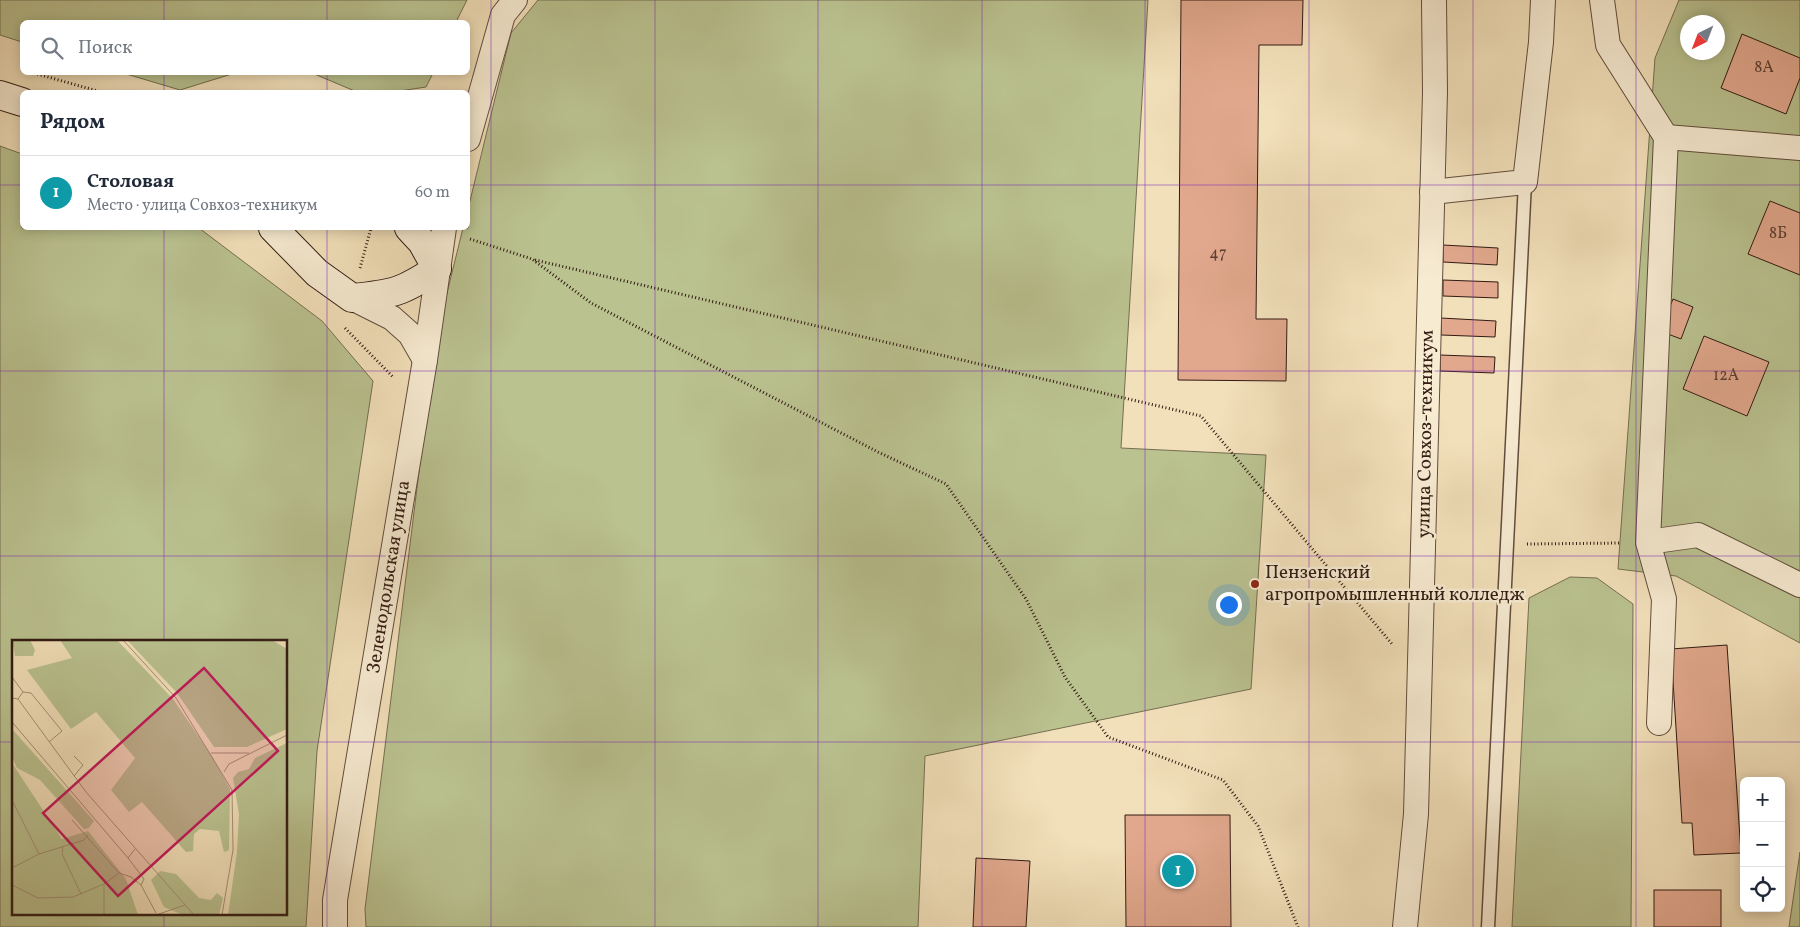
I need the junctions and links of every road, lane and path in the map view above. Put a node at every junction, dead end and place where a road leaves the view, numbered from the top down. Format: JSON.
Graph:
{"nodes":[{"id":1,"x":515,"y":0,"type":"edge"},
{"id":2,"x":1434,"y":0,"type":"edge"},
{"id":3,"x":1543,"y":0,"type":"edge"},
{"id":4,"x":1602,"y":0,"type":"edge"},
{"id":5,"x":42,"y":75,"type":"edge"},
{"id":6,"x":94,"y":90,"type":"edge"},
{"id":7,"x":0,"y":95,"type":"edge"},
{"id":8,"x":20,"y":101,"type":"edge"},
{"id":9,"x":470,"y":132,"type":"edge"},
{"id":10,"x":1666,"y":137,"type":"junction"},
{"id":11,"x":1800,"y":148,"type":"edge"},
{"id":12,"x":1525,"y":182,"type":"junction"},
{"id":13,"x":1432,"y":192,"type":"junction"},
{"id":14,"x":276,"y":230,"type":"edge"},
{"id":15,"x":370,"y":230,"type":"edge"},
{"id":16,"x":411,"y":230,"type":"edge"},
{"id":17,"x":443,"y":231,"type":"edge"},
{"id":18,"x":532,"y":259,"type":"junction"},
{"id":19,"x":437,"y":269,"type":"junction"},
{"id":20,"x":355,"y":286,"type":"junction"},
{"id":21,"x":425,"y":360,"type":"junction"},
{"id":22,"x":1648,"y":542,"type":"junction"},
{"id":23,"x":1606,"y":543,"type":"dead end"},
{"id":24,"x":1507,"y":544,"type":"junction"},
{"id":25,"x":1800,"y":585,"type":"edge"},
{"id":26,"x":1420,"y":677,"type":"junction"},
{"id":27,"x":1659,"y":723,"type":"dead end"},
{"id":28,"x":335,"y":927,"type":"edge"},
{"id":29,"x":1298,"y":927,"type":"edge"},
{"id":30,"x":1405,"y":927,"type":"edge"},
{"id":31,"x":1488,"y":927,"type":"edge"}],
"edges":[{"from":1,"to":9,"type":"street"},
{"from":2,"to":13,"type":"street","name":"улица Совхоз-техникум"},
{"from":3,"to":12,"type":"street"},
{"from":4,"to":10,"type":"street"},
{"from":5,"to":6,"type":"path"},
{"from":7,"to":8,"type":"street"},
{"from":10,"to":11,"type":"street"},
{"from":10,"to":22,"type":"street"},
{"from":12,"to":13,"type":"street"},
{"from":12,"to":24,"type":"lane"},
{"from":13,"to":26,"type":"street","name":"улица Совхоз-техникум"},
{"from":14,"to":20,"type":"street"},
{"from":15,"to":20,"type":"path"},
{"from":16,"to":19,"type":"street"},
{"from":17,"to":18,"type":"path"},
{"from":17,"to":19,"type":"street","name":"Зеленодольская улица"},
{"from":18,"to":26,"type":"path"},
{"from":18,"to":29,"type":"path"},
{"from":19,"to":20,"type":"street"},
{"from":19,"to":21,"type":"street","name":"Зеленодольская улица"},
{"from":20,"to":21,"type":"street"},
{"from":21,"to":28,"type":"street","name":"Зеленодольская улица"},
{"from":22,"to":25,"type":"street"},
{"from":22,"to":27,"type":"street"},
{"from":23,"to":24,"type":"path"},
{"from":24,"to":31,"type":"lane"},
{"from":26,"to":30,"type":"street","name":"улица Совхоз-техникум"}]}
